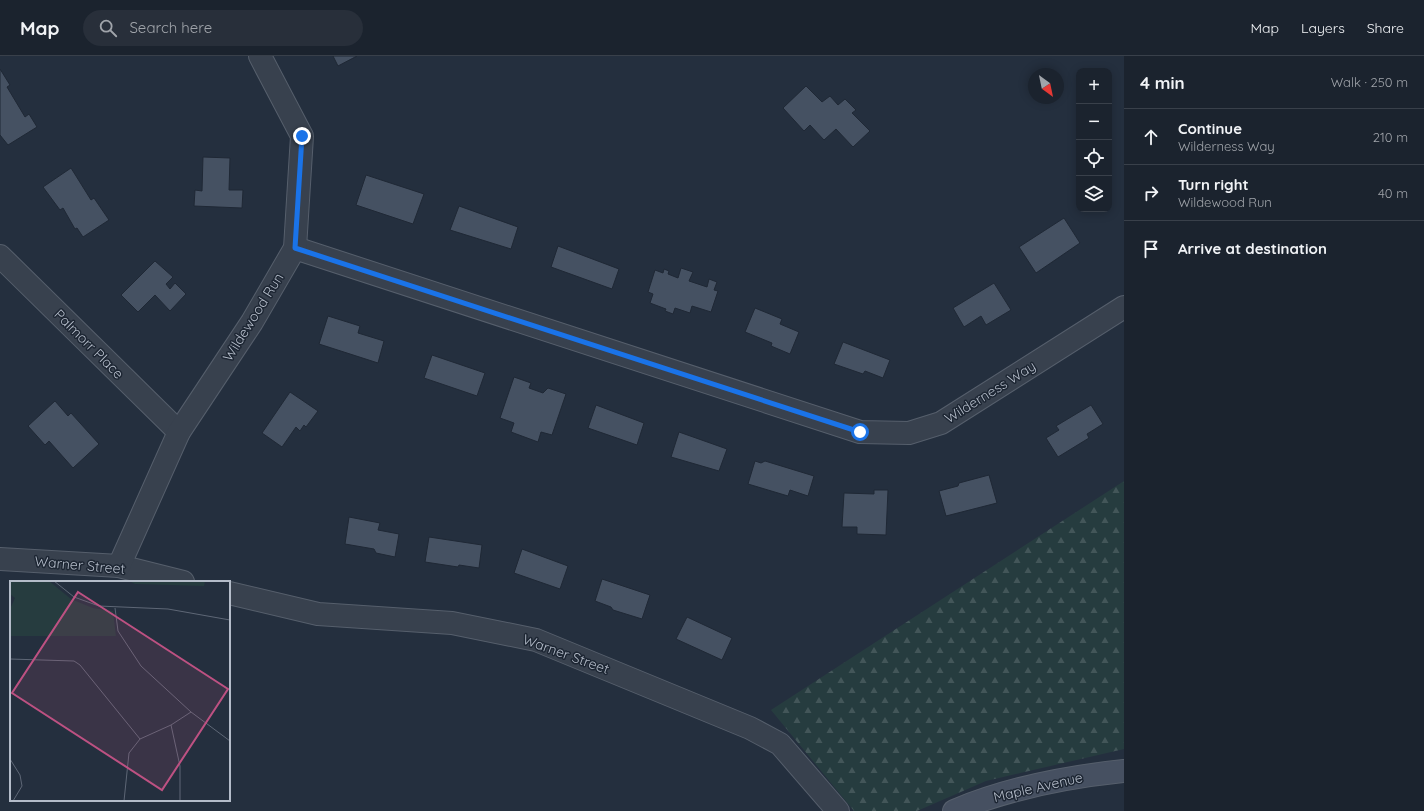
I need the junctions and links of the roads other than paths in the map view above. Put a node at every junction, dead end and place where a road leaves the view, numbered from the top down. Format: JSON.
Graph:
{"nodes":[{"id":1,"x":260,"y":56,"type":"edge"},
{"id":2,"x":295,"y":248,"type":"junction"},
{"id":3,"x":0,"y":256,"type":"edge"},
{"id":4,"x":1124,"y":307,"type":"edge"},
{"id":5,"x":179,"y":432,"type":"junction"},
{"id":6,"x":0,"y":559,"type":"edge"},
{"id":7,"x":119,"y":566,"type":"junction"},
{"id":8,"x":179,"y":581,"type":"edge"},
{"id":9,"x":230,"y":593,"type":"edge"},
{"id":10,"x":1124,"y":771,"type":"edge"},
{"id":11,"x":838,"y":811,"type":"edge"},
{"id":12,"x":954,"y":811,"type":"edge"}],
"edges":[{"from":1,"to":2,"type":"street","name":"Wildewood Run"},
{"from":2,"to":4,"type":"street","name":"Wilderness Way"},
{"from":2,"to":5,"type":"street","name":"Wildewood Run"},
{"from":3,"to":5,"type":"street","name":"Palmorr Place"},
{"from":5,"to":7,"type":"street","name":"Wildewood Run"},
{"from":6,"to":7,"type":"street","name":"Warner Street"},
{"from":7,"to":8,"type":"street","name":"Warner Street"},
{"from":9,"to":11,"type":"street","name":"Warner Street"},
{"from":10,"to":12,"type":"main road","name":"Maple Avenue"}]}
